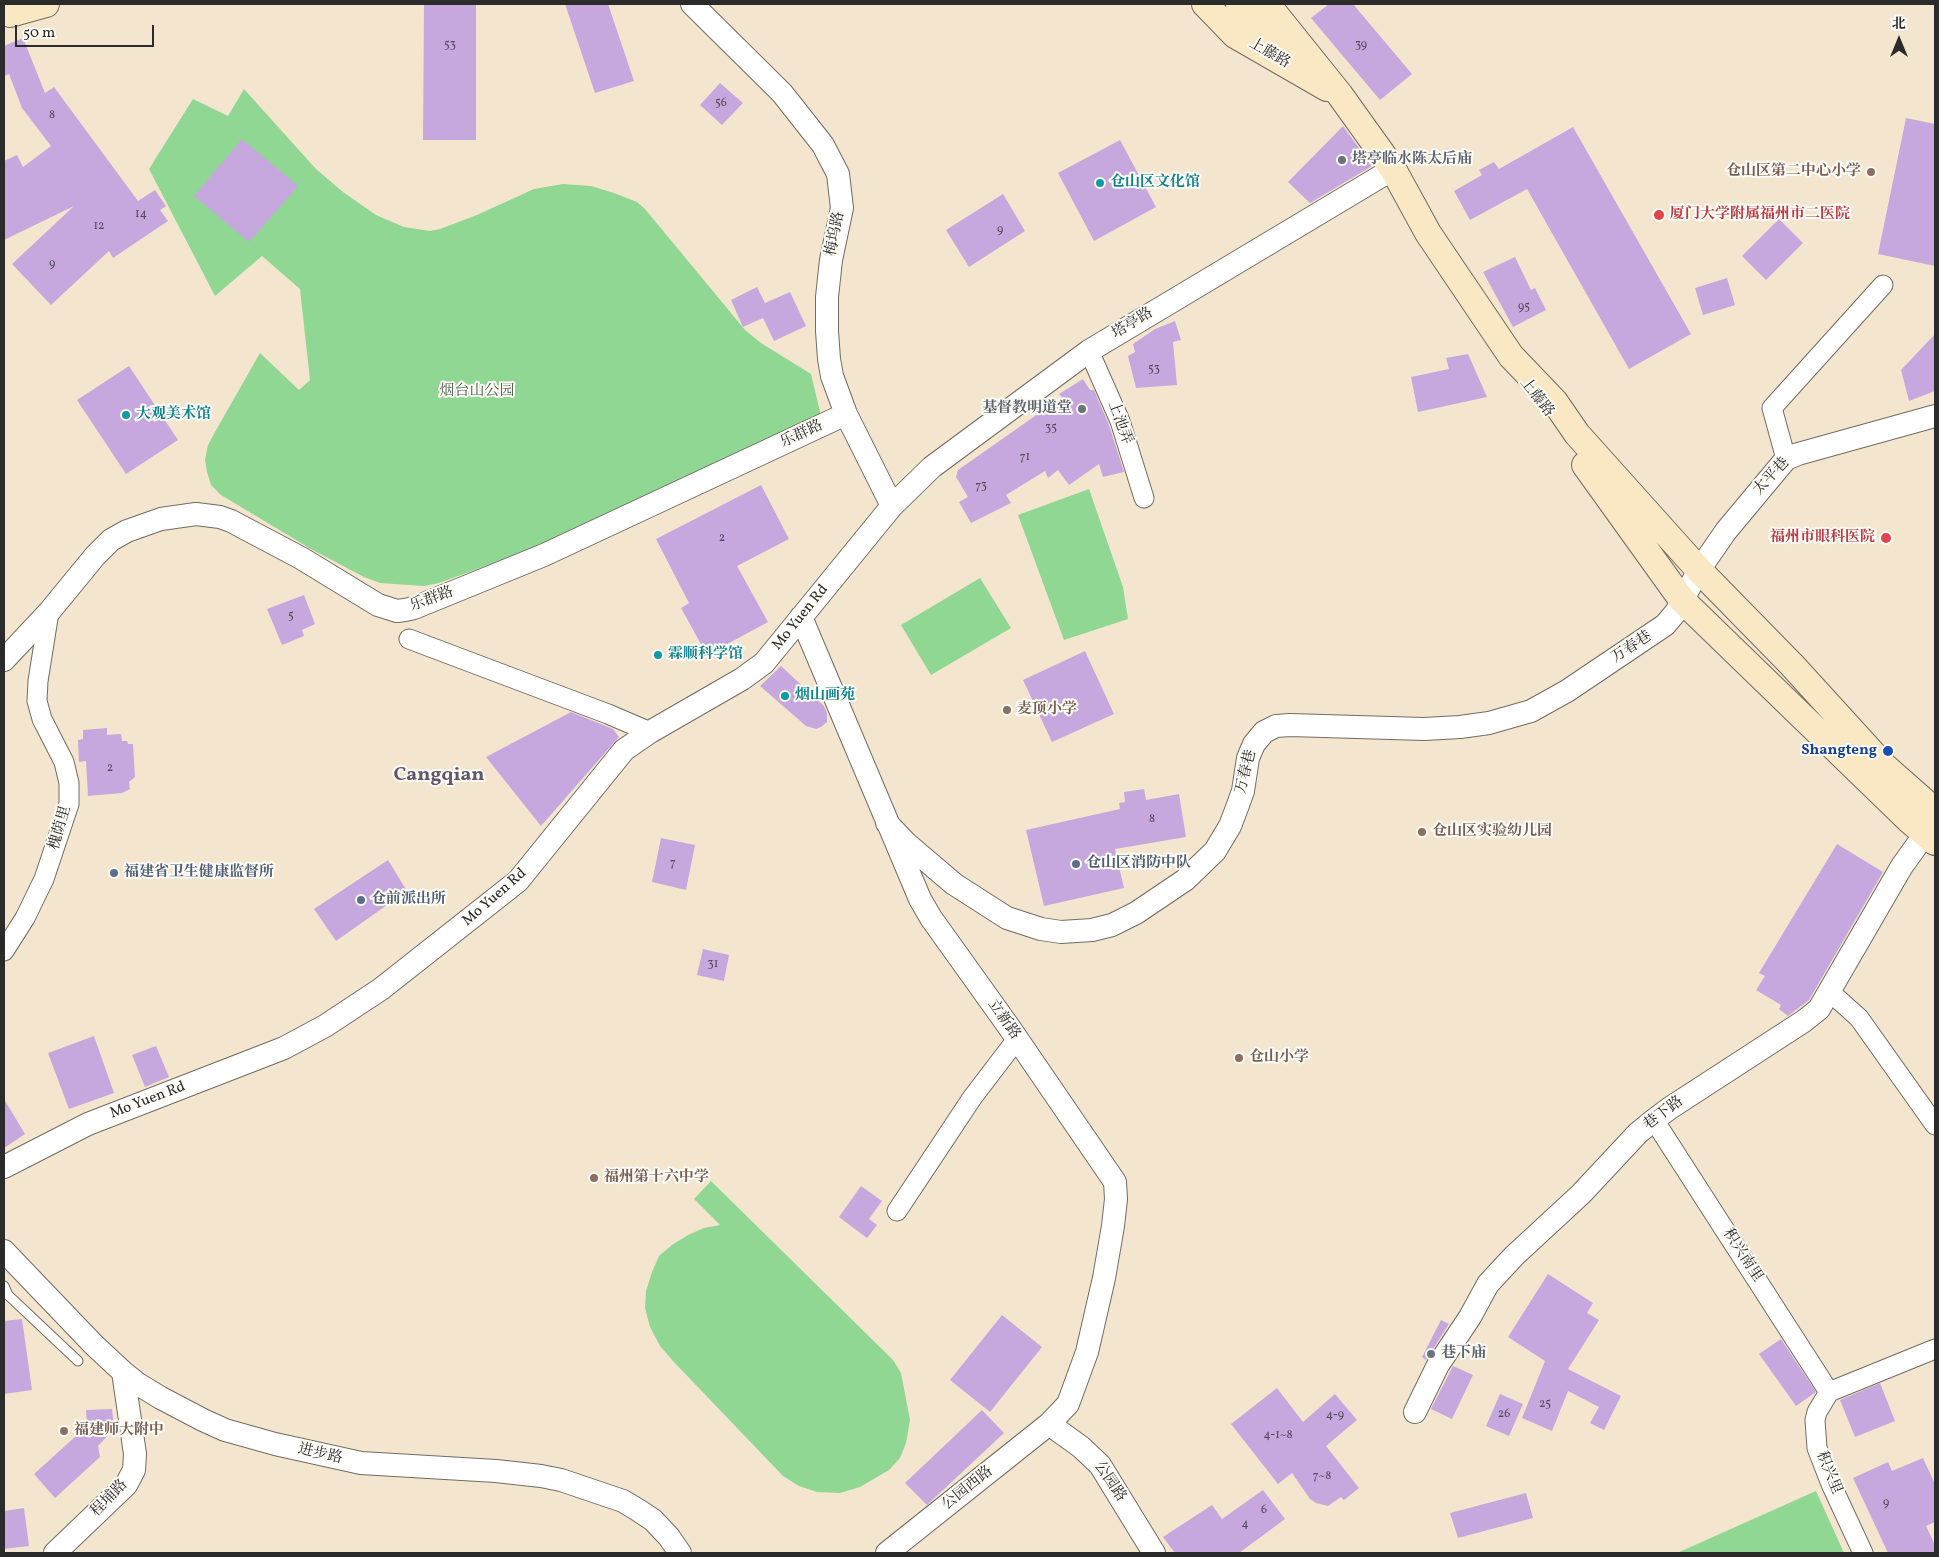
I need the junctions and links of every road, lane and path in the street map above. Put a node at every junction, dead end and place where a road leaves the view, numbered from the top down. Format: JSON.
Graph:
{"nodes":[{"id":1,"x":46,"y":4,"type":"edge"},
{"id":2,"x":692,"y":4,"type":"edge"},
{"id":3,"x":1205,"y":4,"type":"edge"},
{"id":4,"x":1239,"y":4,"type":"edge"},
{"id":5,"x":1267,"y":4,"type":"edge"},
{"id":6,"x":6,"y":12,"type":"edge"},
{"id":7,"x":1340,"y":95,"type":"junction"},
{"id":8,"x":1393,"y":169,"type":"junction"},
{"id":9,"x":1883,"y":285,"type":"dead end"},
{"id":10,"x":1089,"y":351,"type":"junction"},
{"id":11,"x":846,"y":414,"type":"junction"},
{"id":12,"x":1935,"y":416,"type":"edge"},
{"id":13,"x":1786,"y":459,"type":"junction"},
{"id":14,"x":1144,"y":498,"type":"dead end"},
{"id":15,"x":892,"y":506,"type":"junction"},
{"id":16,"x":1699,"y":570,"type":"junction"},
{"id":17,"x":1682,"y":600,"type":"junction"},
{"id":18,"x":49,"y":612,"type":"junction"},
{"id":19,"x":801,"y":617,"type":"junction"},
{"id":20,"x":409,"y":639,"type":"dead end"},
{"id":21,"x":4,"y":660,"type":"edge"},
{"id":22,"x":650,"y":732,"type":"junction"},
{"id":23,"x":887,"y":823,"type":"junction"},
{"id":24,"x":1932,"y":829,"type":"edge"},
{"id":25,"x":4,"y":951,"type":"edge"},
{"id":26,"x":1829,"y":991,"type":"junction"},
{"id":27,"x":1017,"y":1039,"type":"junction"},
{"id":28,"x":1654,"y":1120,"type":"junction"},
{"id":29,"x":1935,"y":1125,"type":"edge"},
{"id":30,"x":4,"y":1168,"type":"edge"},
{"id":31,"x":897,"y":1211,"type":"dead end"},
{"id":32,"x":4,"y":1251,"type":"edge"},
{"id":33,"x":4,"y":1286,"type":"edge"},
{"id":34,"x":1935,"y":1349,"type":"edge"},
{"id":35,"x":78,"y":1361,"type":"dead end"},
{"id":36,"x":123,"y":1372,"type":"junction"},
{"id":37,"x":1829,"y":1392,"type":"junction"},
{"id":38,"x":1415,"y":1412,"type":"dead end"},
{"id":39,"x":1049,"y":1424,"type":"junction"},
{"id":40,"x":55,"y":1553,"type":"edge"},
{"id":41,"x":680,"y":1553,"type":"edge"},
{"id":42,"x":887,"y":1553,"type":"edge"},
{"id":43,"x":1154,"y":1553,"type":"edge"},
{"id":44,"x":1863,"y":1553,"type":"edge"}],
"edges":[{"from":1,"to":6,"type":"main road"},
{"from":2,"to":11,"type":"street","name":"梅坞路"},
{"from":3,"to":7,"type":"main road","name":"上藤路"},
{"from":4,"to":7,"type":"main road"},
{"from":5,"to":7,"type":"main road"},
{"from":7,"to":8,"type":"main road"},
{"from":8,"to":10,"type":"street","name":"塔亭路"},
{"from":8,"to":16,"type":"main road"},
{"from":8,"to":17,"type":"main road","name":"上藤路"},
{"from":9,"to":13,"type":"street"},
{"from":10,"to":14,"type":"street","name":"上池弄"},
{"from":10,"to":15,"type":"street","name":"塔亭路"},
{"from":11,"to":15,"type":"street","name":"梅坞路"},
{"from":11,"to":18,"type":"street","name":"乐群路"},
{"from":12,"to":13,"type":"street","name":"太平巷"},
{"from":13,"to":16,"type":"street","name":"太平巷"},
{"from":15,"to":19,"type":"street","name":"Mo Yuen Rd"},
{"from":16,"to":17,"type":"street","name":"太平巷"},
{"from":16,"to":24,"type":"main road"},
{"from":17,"to":23,"type":"street","name":"万春巷"},
{"from":17,"to":24,"type":"main road","name":"上藤路"},
{"from":18,"to":21,"type":"street","name":"乐群路"},
{"from":18,"to":25,"type":"street","name":"槐荫里"},
{"from":19,"to":22,"type":"street","name":"Mo Yuen Rd"},
{"from":19,"to":23,"type":"street","name":"立新路"},
{"from":20,"to":22,"type":"street"},
{"from":22,"to":30,"type":"street","name":"Mo Yuen Rd"},
{"from":23,"to":27,"type":"street","name":"立新路"},
{"from":24,"to":26,"type":"street","name":"巷下路"},
{"from":26,"to":28,"type":"street","name":"巷下路"},
{"from":26,"to":29,"type":"street"},
{"from":27,"to":31,"type":"street"},
{"from":27,"to":39,"type":"street","name":"立新路"},
{"from":28,"to":37,"type":"street","name":"积兴南里"},
{"from":28,"to":38,"type":"street","name":"巷下路"},
{"from":32,"to":36,"type":"street","name":"进步路"},
{"from":33,"to":35,"type":"lane"},
{"from":34,"to":37,"type":"street"},
{"from":36,"to":40,"type":"street","name":"程埔路"},
{"from":36,"to":41,"type":"street","name":"进步路"},
{"from":37,"to":44,"type":"street","name":"积兴里"},
{"from":39,"to":42,"type":"street","name":"公园西路"},
{"from":39,"to":43,"type":"street","name":"公园路"}]}
